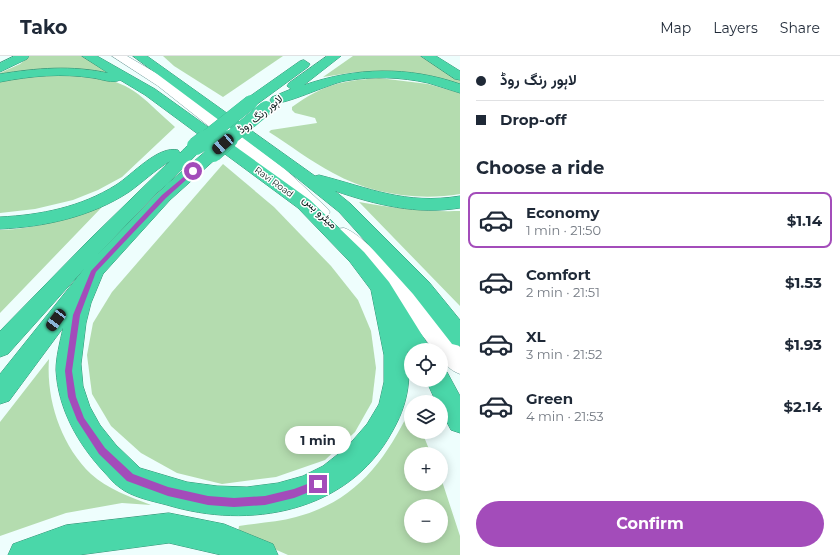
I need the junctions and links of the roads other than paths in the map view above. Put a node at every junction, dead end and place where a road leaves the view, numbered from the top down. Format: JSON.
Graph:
{"nodes":[{"id":1,"x":23,"y":56,"type":"edge"},
{"id":2,"x":88,"y":56,"type":"edge"},
{"id":3,"x":118,"y":56,"type":"edge"},
{"id":4,"x":317,"y":56,"type":"edge"},
{"id":5,"x":335,"y":56,"type":"edge"},
{"id":6,"x":427,"y":56,"type":"edge"},
{"id":7,"x":302,"y":57,"type":"edge"},
{"id":8,"x":145,"y":58,"type":"edge"},
{"id":9,"x":0,"y":68,"type":"edge"},
{"id":10,"x":460,"y":76,"type":"edge"},
{"id":11,"x":0,"y":78,"type":"edge"},
{"id":12,"x":460,"y":89,"type":"edge"},
{"id":13,"x":150,"y":92,"type":"junction"},
{"id":14,"x":246,"y":100,"type":"junction"},
{"id":15,"x":271,"y":104,"type":"junction"},
{"id":16,"x":199,"y":146,"type":"junction"},
{"id":17,"x":172,"y":154,"type":"junction"},
{"id":18,"x":304,"y":175,"type":"junction"},
{"id":19,"x":460,"y":202,"type":"edge"},
{"id":20,"x":0,"y":223,"type":"edge"},
{"id":21,"x":94,"y":271,"type":"junction"},
{"id":22,"x":381,"y":288,"type":"junction"},
{"id":23,"x":0,"y":325,"type":"edge"},
{"id":24,"x":460,"y":337,"type":"edge"},
{"id":25,"x":415,"y":343,"type":"edge"},
{"id":26,"x":0,"y":347,"type":"edge"},
{"id":27,"x":460,"y":364,"type":"edge"},
{"id":28,"x":442,"y":387,"type":"edge"},
{"id":29,"x":0,"y":393,"type":"edge"},
{"id":30,"x":460,"y":421,"type":"edge"},
{"id":31,"x":24,"y":555,"type":"edge"},
{"id":32,"x":262,"y":555,"type":"edge"}],
"edges":[{"from":1,"to":9,"type":"highway"},
{"from":2,"to":13,"type":"highway","name":"Ravi Road"},
{"from":3,"to":27,"type":"lane","name":"میٹرو بس"},
{"from":4,"to":14,"type":"highway","name":"لاہور رنگ روڈ"},
{"from":5,"to":15,"type":"highway","name":"لاہور رنگ روڈ"},
{"from":6,"to":10,"type":"highway"},
{"from":7,"to":14,"type":"highway"},
{"from":8,"to":18,"type":"highway"},
{"from":11,"to":13,"type":"highway"},
{"from":12,"to":15,"type":"highway"},
{"from":13,"to":22,"type":"highway","name":"Ravi Road"},
{"from":14,"to":16,"type":"highway","name":"لاہور رنگ روڈ","bridge":true},
{"from":15,"to":16,"type":"highway","name":"لاہور رنگ روڈ","bridge":true},
{"from":16,"to":17,"type":"highway"},
{"from":16,"to":21,"type":"highway","name":"لاہور رنگ روڈ"},
{"from":16,"to":26,"type":"highway","name":"لاہور رنگ روڈ"},
{"from":17,"to":20,"type":"highway"},
{"from":17,"to":23,"type":"highway"},
{"from":18,"to":19,"type":"highway"},
{"from":18,"to":24,"type":"highway"},
{"from":21,"to":22,"type":"highway"},
{"from":21,"to":29,"type":"highway","name":"لاہور رنگ روڈ"},
{"from":22,"to":25,"type":"highway","name":"Ravi Road"},
{"from":28,"to":30,"type":"highway"},
{"from":31,"to":32,"type":"highway"}]}
